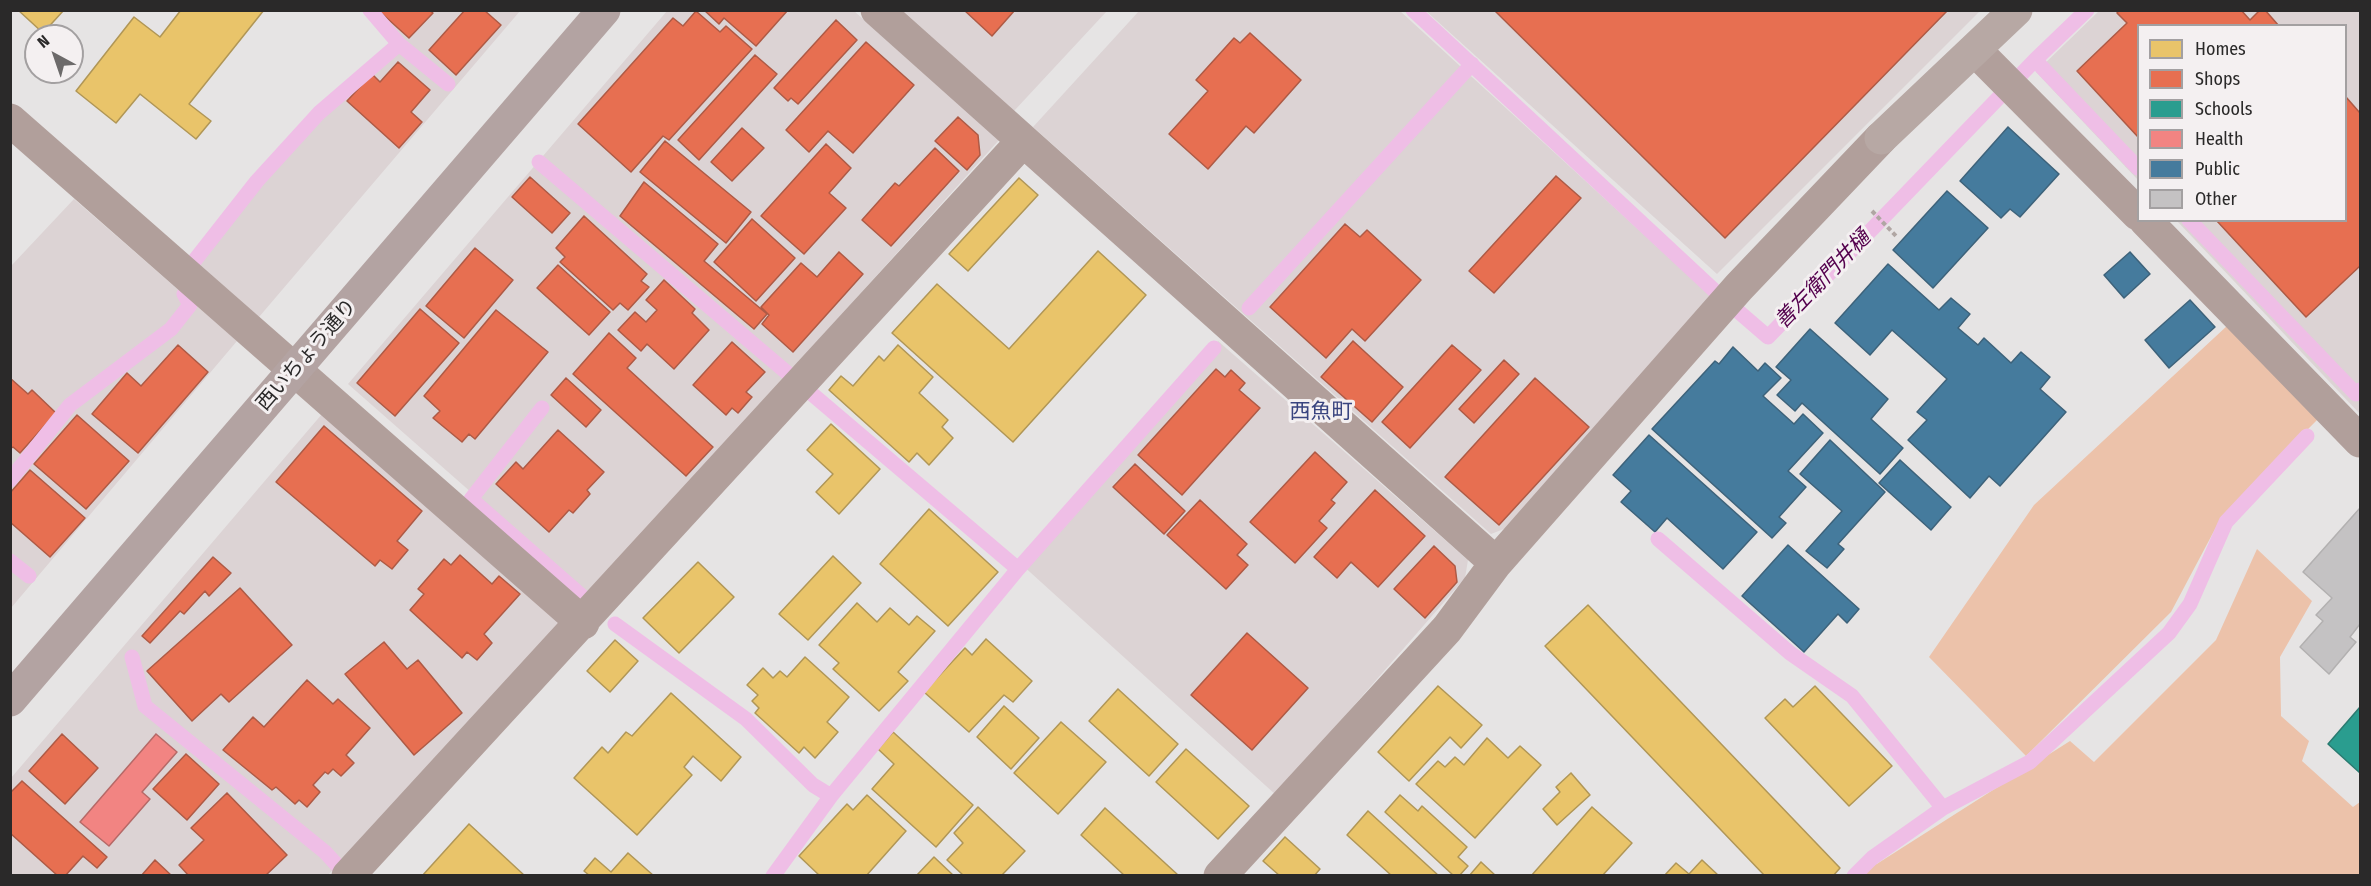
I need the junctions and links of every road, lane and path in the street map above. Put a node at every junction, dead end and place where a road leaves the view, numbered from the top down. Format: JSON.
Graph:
{"nodes":[{"id":1,"x":604,"y":10,"type":"edge"},
{"id":2,"x":877,"y":10,"type":"edge"},
{"id":3,"x":2016,"y":10,"type":"edge"},
{"id":4,"x":1986,"y":60,"type":"junction"},
{"id":5,"x":10,"y":120,"type":"edge"},
{"id":6,"x":1022,"y":142,"type":"junction"},
{"id":7,"x":1870,"y":208,"type":"dead end"},
{"id":8,"x":2137,"y":212,"type":"edge"},
{"id":9,"x":2147,"y":222,"type":"edge"},
{"id":10,"x":1896,"y":236,"type":"dead end"},
{"id":11,"x":295,"y":370,"type":"junction"},
{"id":12,"x":2361,"y":441,"type":"edge"},
{"id":13,"x":1496,"y":563,"type":"junction"},
{"id":14,"x":582,"y":623,"type":"junction"},
{"id":15,"x":10,"y":700,"type":"edge"},
{"id":16,"x":352,"y":871,"type":"edge"},
{"id":17,"x":1220,"y":876,"type":"edge"}],
"edges":[{"from":1,"to":11,"type":"highway","name":"西いちょう通り"},
{"from":2,"to":6,"type":"street"},
{"from":3,"to":4,"type":"street"},
{"from":4,"to":8,"type":"street"},
{"from":4,"to":13,"type":"street"},
{"from":5,"to":11,"type":"street"},
{"from":6,"to":13,"type":"street"},
{"from":6,"to":14,"type":"street"},
{"from":7,"to":10,"type":"path"},
{"from":9,"to":12,"type":"street"},
{"from":11,"to":14,"type":"street"},
{"from":11,"to":15,"type":"highway","name":"西いちょう通り"},
{"from":13,"to":17,"type":"street"},
{"from":14,"to":16,"type":"street"}]}
